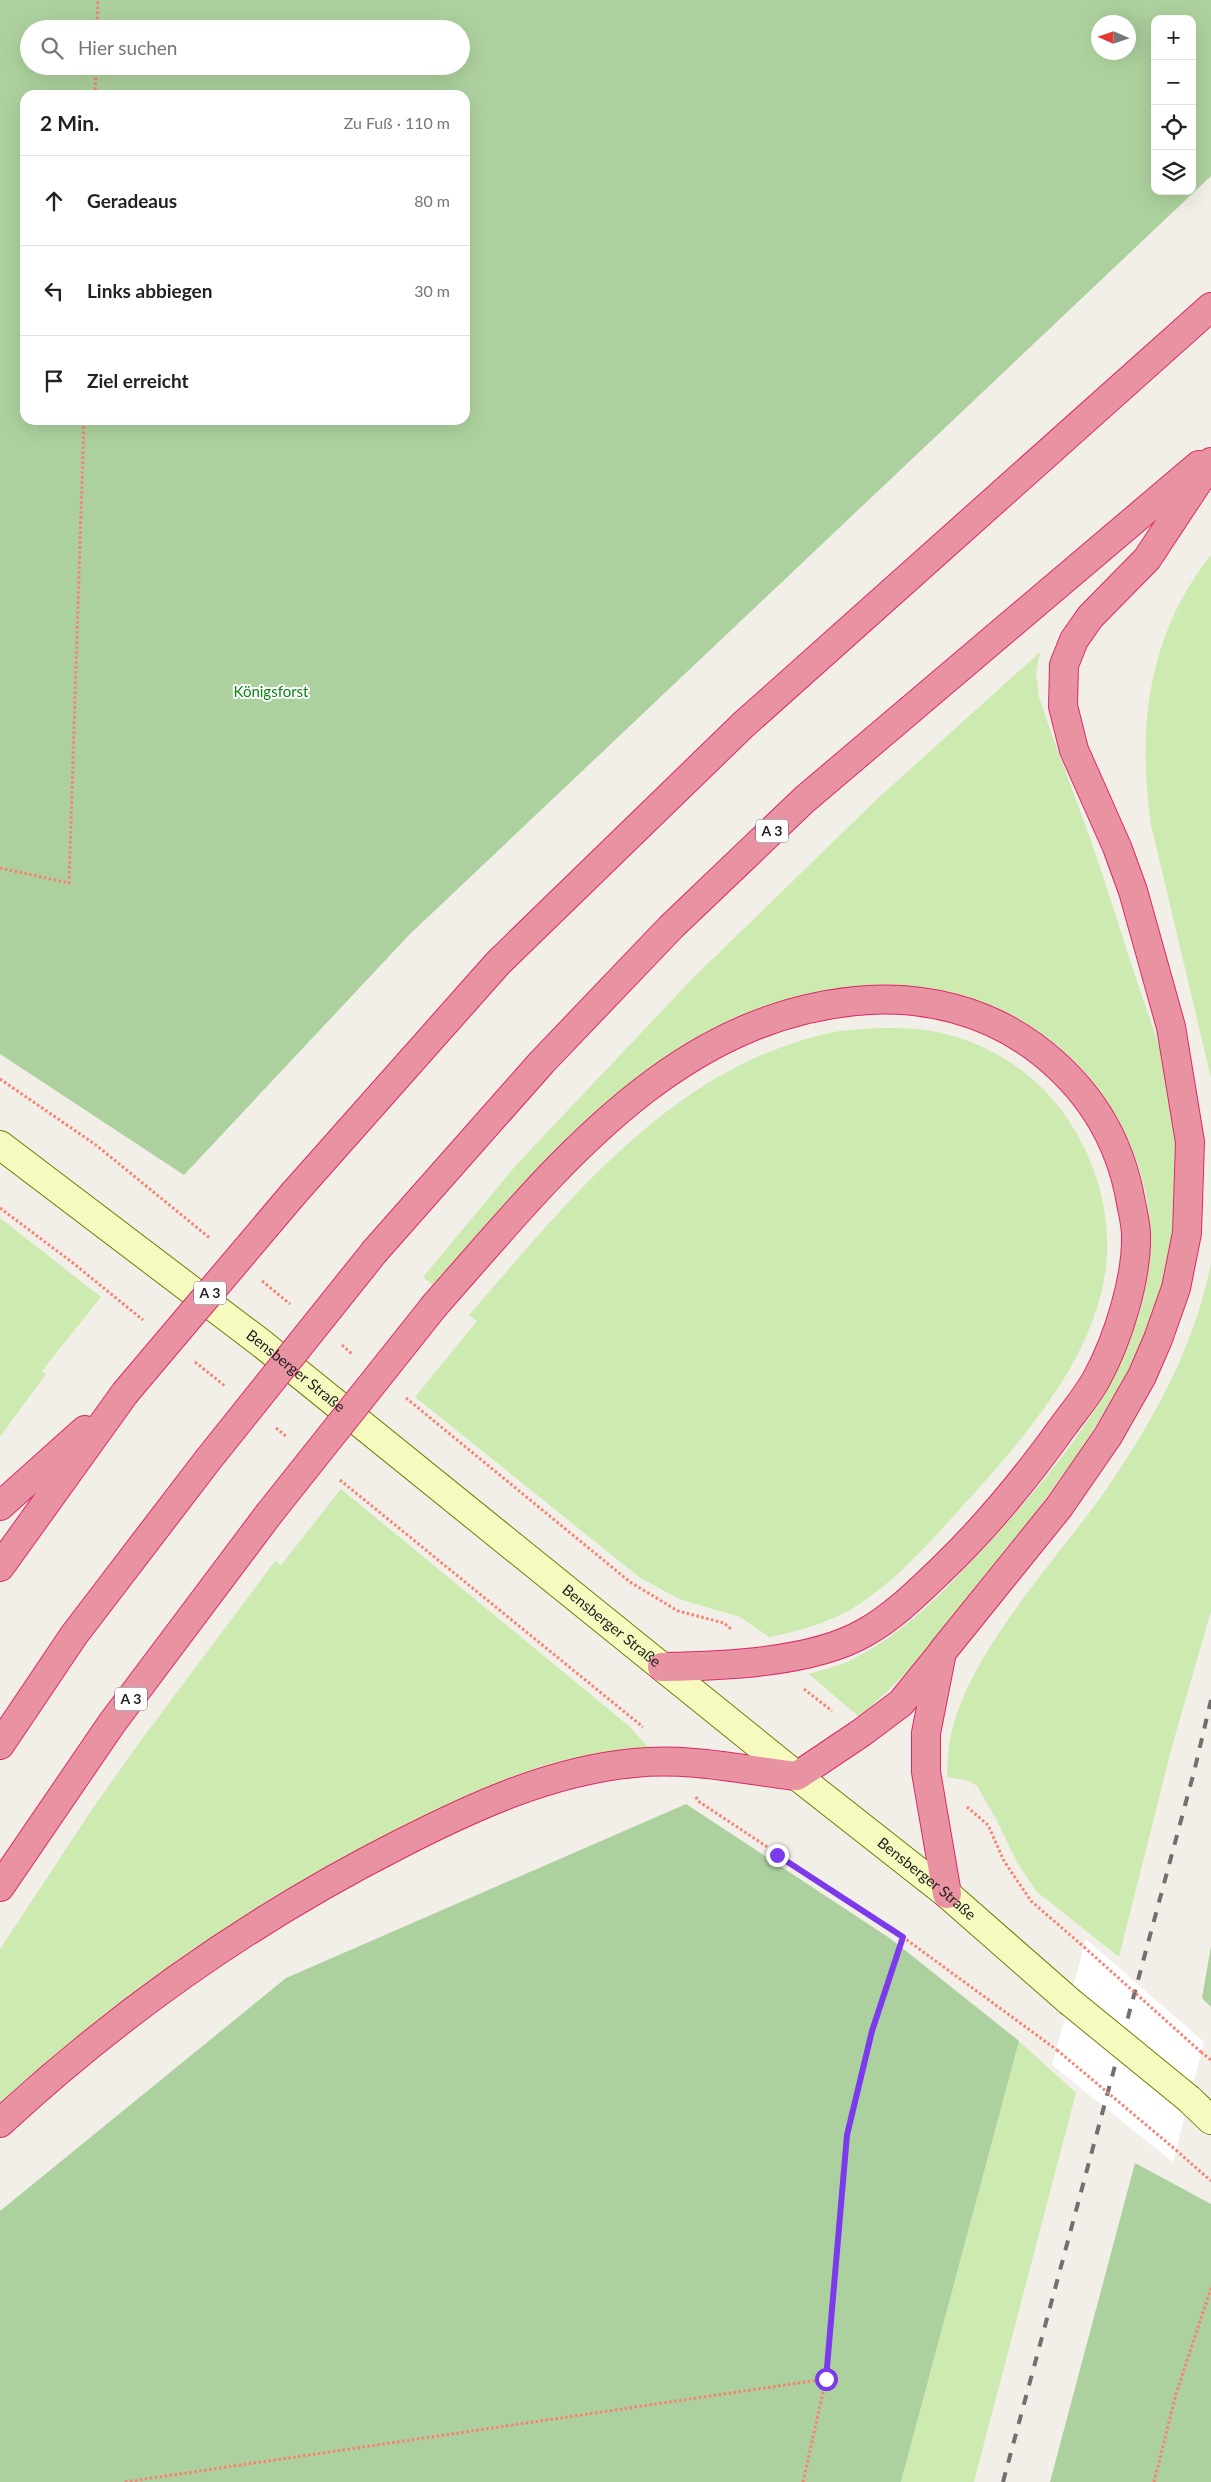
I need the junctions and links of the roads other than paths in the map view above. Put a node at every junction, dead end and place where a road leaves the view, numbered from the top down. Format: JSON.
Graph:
{"nodes":[{"id":1,"x":1211,"y":307,"type":"edge"},
{"id":2,"x":1211,"y":454,"type":"edge"},
{"id":3,"x":1211,"y":462,"type":"edge"},
{"id":4,"x":0,"y":1145,"type":"edge"},
{"id":5,"x":125,"y":1394,"type":"junction"},
{"id":6,"x":0,"y":1506,"type":"edge"},
{"id":7,"x":0,"y":1567,"type":"edge"},
{"id":8,"x":942,"y":1652,"type":"junction"},
{"id":9,"x":662,"y":1667,"type":"junction"},
{"id":10,"x":0,"y":1745,"type":"edge"},
{"id":11,"x":797,"y":1776,"type":"junction"},
{"id":12,"x":0,"y":1887,"type":"edge"},
{"id":13,"x":947,"y":1894,"type":"junction"},
{"id":14,"x":1211,"y":2120,"type":"edge"},
{"id":15,"x":0,"y":2123,"type":"edge"}],
"edges":[{"from":1,"to":5,"type":"highway","number":"A 3","bridge":true},
{"from":2,"to":10,"type":"highway","number":"A 3","bridge":true},
{"from":3,"to":8,"type":"highway"},
{"from":4,"to":9,"type":"main road","name":"Bensberger Straße"},
{"from":5,"to":6,"type":"highway"},
{"from":5,"to":7,"type":"highway","number":"A 3"},
{"from":8,"to":11,"type":"highway"},
{"from":8,"to":13,"type":"highway"},
{"from":9,"to":11,"type":"main road","name":"Bensberger Straße"},
{"from":9,"to":12,"type":"highway","number":"A 3","bridge":true},
{"from":11,"to":13,"type":"main road","name":"Bensberger Straße"},
{"from":11,"to":15,"type":"highway"},
{"from":13,"to":14,"type":"main road","name":"Bensberger Straße","bridge":true}]}
